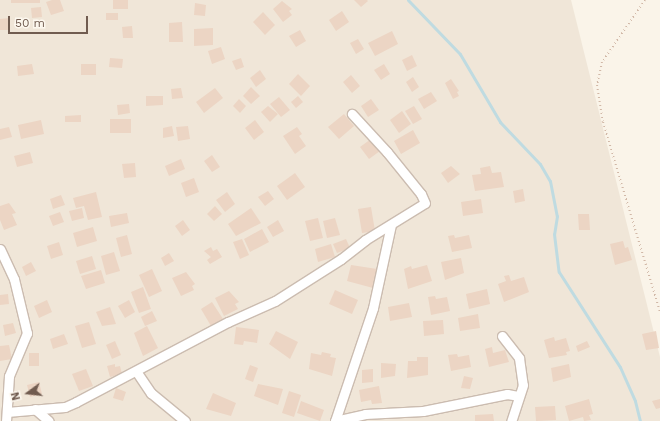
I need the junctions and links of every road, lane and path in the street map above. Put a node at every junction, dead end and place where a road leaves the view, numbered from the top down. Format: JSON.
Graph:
{"nodes":[{"id":1,"x":645,"y":0,"type":"edge"},
{"id":2,"x":352,"y":114,"type":"dead end"},
{"id":3,"x":391,"y":225,"type":"junction"},
{"id":4,"x":0,"y":249,"type":"edge"},
{"id":5,"x":660,"y":312,"type":"edge"},
{"id":6,"x":502,"y":336,"type":"dead end"},
{"id":7,"x":136,"y":371,"type":"junction"},
{"id":8,"x":4,"y":376,"type":"edge"},
{"id":9,"x":518,"y":396,"type":"junction"},
{"id":10,"x":35,"y":409,"type":"junction"},
{"id":11,"x":6,"y":416,"type":"edge"},
{"id":12,"x":49,"y":421,"type":"edge"},
{"id":13,"x":185,"y":421,"type":"edge"},
{"id":14,"x":335,"y":421,"type":"edge"},
{"id":15,"x":511,"y":421,"type":"edge"}],
"edges":[{"from":1,"to":5,"type":"path"},
{"from":2,"to":3,"type":"street"},
{"from":3,"to":7,"type":"street"},
{"from":3,"to":14,"type":"street"},
{"from":4,"to":8,"type":"street"},
{"from":6,"to":9,"type":"street"},
{"from":7,"to":10,"type":"street"},
{"from":7,"to":13,"type":"street"},
{"from":8,"to":11,"type":"street"},
{"from":9,"to":14,"type":"street"},
{"from":9,"to":15,"type":"street"},
{"from":10,"to":11,"type":"street"},
{"from":10,"to":12,"type":"street"}]}
